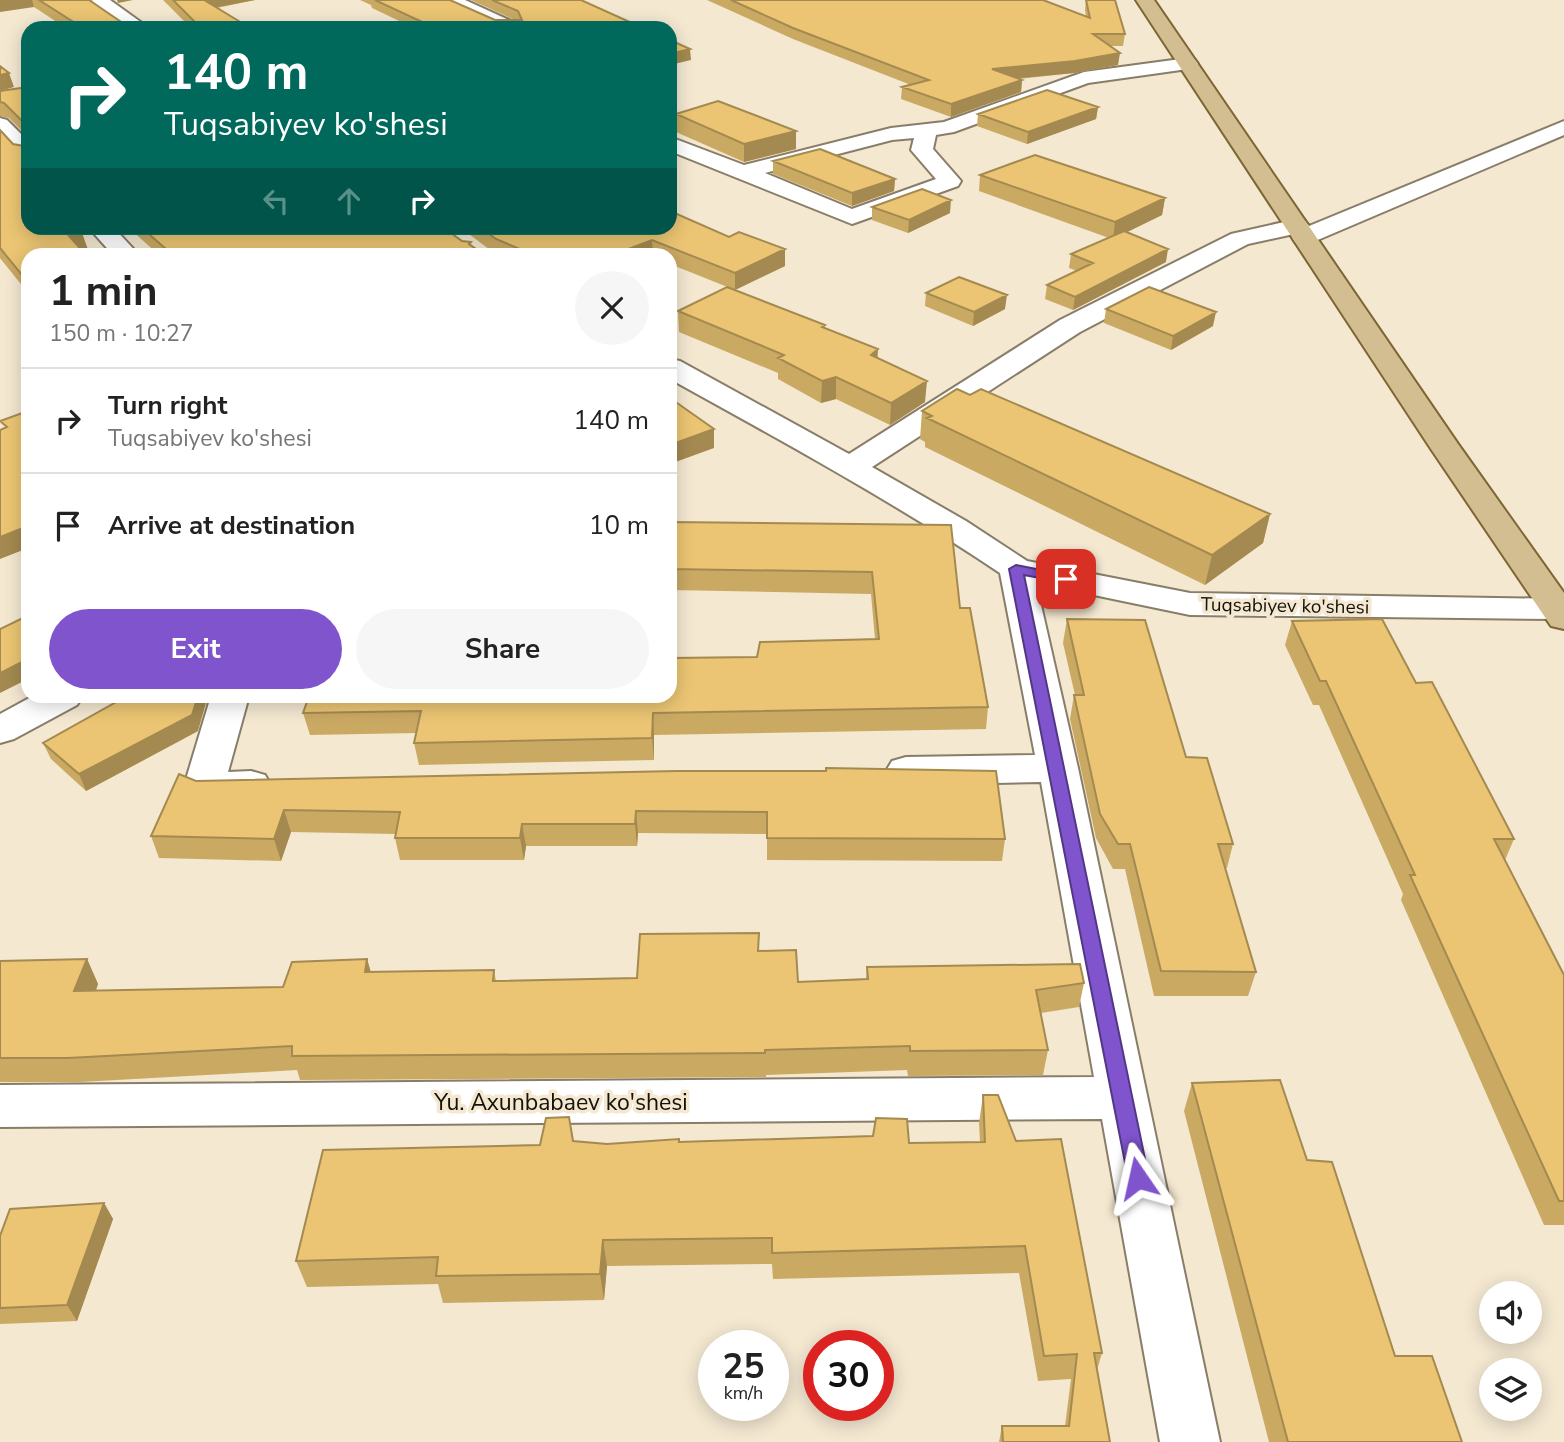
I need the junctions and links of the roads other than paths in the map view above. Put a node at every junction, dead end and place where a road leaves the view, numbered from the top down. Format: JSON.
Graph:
{"nodes":[{"id":1,"x":98,"y":0,"type":"edge"},
{"id":2,"x":451,"y":0,"type":"edge"},
{"id":3,"x":1145,"y":0,"type":"edge"},
{"id":4,"x":130,"y":21,"type":"edge"},
{"id":5,"x":497,"y":21,"type":"edge"},
{"id":6,"x":1188,"y":64,"type":"junction"},
{"id":7,"x":0,"y":124,"type":"edge"},
{"id":8,"x":1564,"y":127,"type":"edge"},
{"id":9,"x":927,"y":130,"type":"junction"},
{"id":10,"x":677,"y":145,"type":"edge"},
{"id":11,"x":21,"y":146,"type":"edge"},
{"id":12,"x":1519,"y":146,"type":"junction"},
{"id":13,"x":1553,"y":152,"type":"dead end"},
{"id":14,"x":740,"y":173,"type":"junction"},
{"id":15,"x":1301,"y":232,"type":"junction"},
{"id":16,"x":108,"y":235,"type":"edge"},
{"id":17,"x":120,"y":248,"type":"edge"},
{"id":18,"x":677,"y":371,"type":"edge"},
{"id":19,"x":850,"y":467,"type":"junction"},
{"id":20,"x":900,"y":527,"type":"edge"},
{"id":21,"x":954,"y":528,"type":"junction"},
{"id":22,"x":1016,"y":569,"type":"junction"},
{"id":23,"x":1560,"y":613,"type":"edge"},
{"id":24,"x":51,"y":703,"type":"edge"},
{"id":25,"x":228,"y":703,"type":"edge"},
{"id":26,"x":0,"y":730,"type":"edge"},
{"id":27,"x":1058,"y":768,"type":"junction"},
{"id":28,"x":876,"y":772,"type":"edge"},
{"id":29,"x":288,"y":784,"type":"edge"},
{"id":30,"x":1123,"y":1098,"type":"junction"},
{"id":31,"x":0,"y":1106,"type":"edge"},
{"id":32,"x":1191,"y":1442,"type":"edge"}],
"edges":[{"from":1,"to":4,"type":"street"},
{"from":2,"to":5,"type":"street"},
{"from":3,"to":6,"type":"main road"},
{"from":6,"to":9,"type":"street"},
{"from":6,"to":15,"type":"main road"},
{"from":7,"to":11,"type":"street"},
{"from":8,"to":12,"type":"street"},
{"from":9,"to":14,"type":"street"},
{"from":9,"to":14,"type":"street"},
{"from":10,"to":14,"type":"street"},
{"from":12,"to":13,"type":"street"},
{"from":12,"to":15,"type":"street"},
{"from":15,"to":19,"type":"street"},
{"from":15,"to":23,"type":"main road"},
{"from":16,"to":17,"type":"street"},
{"from":18,"to":19,"type":"street","name":"Tuqsabiyev ko'shesi"},
{"from":19,"to":21,"type":"street","name":"Tuqsabiyev ko'shesi"},
{"from":20,"to":21,"type":"street"},
{"from":21,"to":22,"type":"street","name":"Tuqsabiyev ko'shesi"},
{"from":22,"to":23,"type":"street","name":"Tuqsabiyev ko'shesi"},
{"from":22,"to":27,"type":"street"},
{"from":24,"to":26,"type":"street"},
{"from":25,"to":29,"type":"street"},
{"from":27,"to":28,"type":"street"},
{"from":27,"to":30,"type":"street"},
{"from":30,"to":31,"type":"street","name":"Yu. Axunbabaev ko'shesi"},
{"from":30,"to":32,"type":"street"}]}
